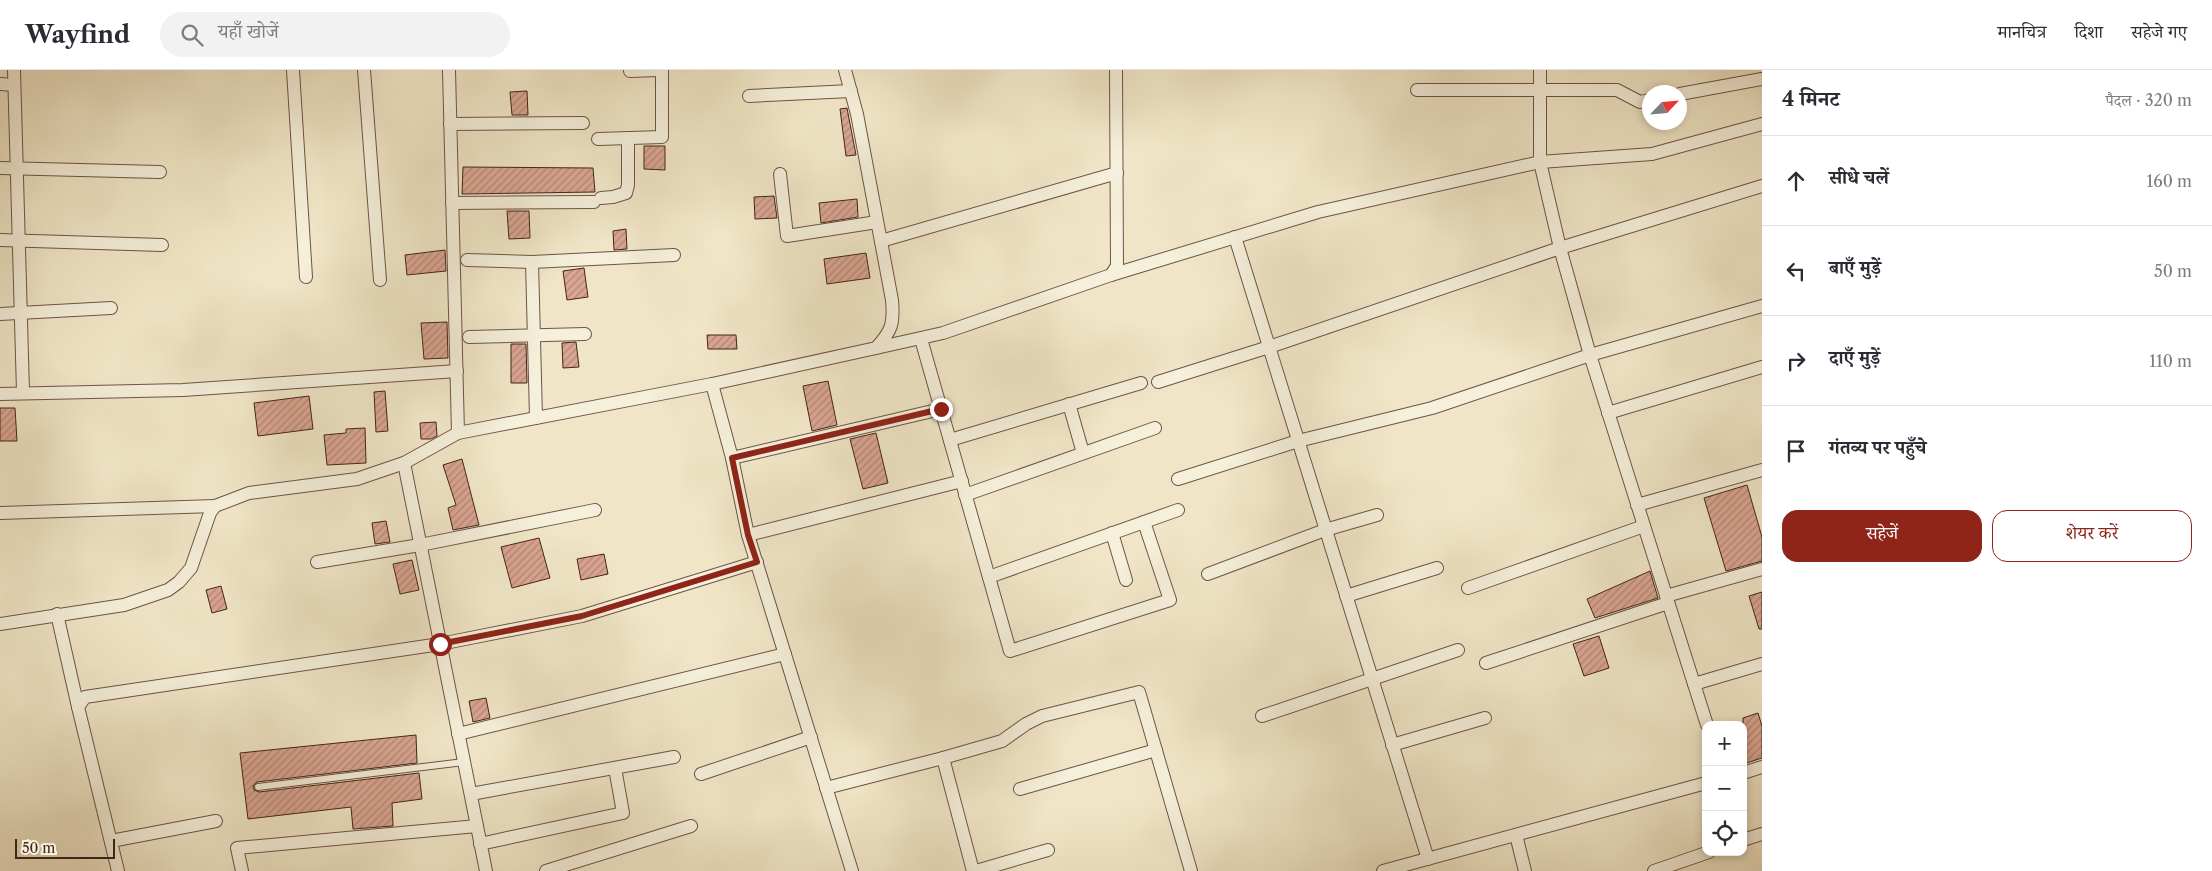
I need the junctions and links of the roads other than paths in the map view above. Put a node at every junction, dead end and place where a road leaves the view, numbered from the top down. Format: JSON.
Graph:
{"nodes":[{"id":1,"x":14,"y":70,"type":"edge"},
{"id":2,"x":293,"y":70,"type":"edge"},
{"id":3,"x":364,"y":70,"type":"edge"},
{"id":4,"x":449,"y":70,"type":"edge"},
{"id":5,"x":658,"y":70,"type":"edge"},
{"id":6,"x":662,"y":70,"type":"edge"},
{"id":7,"x":845,"y":70,"type":"edge"},
{"id":8,"x":1116,"y":70,"type":"edge"},
{"id":9,"x":1540,"y":70,"type":"edge"},
{"id":10,"x":630,"y":71,"type":"edge"},
{"id":11,"x":1762,"y":79,"type":"edge"},
{"id":12,"x":0,"y":84,"type":"edge"},
{"id":13,"x":14,"y":85,"type":"junction"},
{"id":14,"x":1540,"y":89,"type":"junction"},
{"id":15,"x":1417,"y":90,"type":"dead end"},
{"id":16,"x":850,"y":91,"type":"junction"},
{"id":17,"x":1687,"y":93,"type":"edge"},
{"id":18,"x":748,"y":96,"type":"dead end"},
{"id":19,"x":1642,"y":102,"type":"edge"},
{"id":20,"x":583,"y":123,"type":"dead end"},
{"id":21,"x":450,"y":124,"type":"junction"},
{"id":22,"x":1762,"y":124,"type":"edge"},
{"id":23,"x":628,"y":138,"type":"junction"},
{"id":24,"x":598,"y":139,"type":"dead end"},
{"id":25,"x":1540,"y":162,"type":"junction"},
{"id":26,"x":0,"y":168,"type":"edge"},
{"id":27,"x":17,"y":169,"type":"junction"},
{"id":28,"x":160,"y":172,"type":"dead end"},
{"id":29,"x":1117,"y":173,"type":"junction"},
{"id":30,"x":780,"y":174,"type":"dead end"},
{"id":31,"x":1762,"y":186,"type":"edge"},
{"id":32,"x":452,"y":203,"type":"junction"},
{"id":33,"x":877,"y":222,"type":"junction"},
{"id":34,"x":1234,"y":237,"type":"junction"},
{"id":35,"x":0,"y":240,"type":"edge"},
{"id":36,"x":19,"y":240,"type":"junction"},
{"id":37,"x":881,"y":241,"type":"junction"},
{"id":38,"x":162,"y":245,"type":"dead end"},
{"id":39,"x":1560,"y":248,"type":"junction"},
{"id":40,"x":674,"y":255,"type":"dead end"},
{"id":41,"x":467,"y":260,"type":"dead end"},
{"id":42,"x":532,"y":262,"type":"junction"},
{"id":43,"x":1111,"y":275,"type":"junction"},
{"id":44,"x":306,"y":277,"type":"dead end"},
{"id":45,"x":380,"y":280,"type":"dead end"},
{"id":46,"x":1762,"y":306,"type":"edge"},
{"id":47,"x":111,"y":308,"type":"dead end"},
{"id":48,"x":21,"y":313,"type":"junction"},
{"id":49,"x":0,"y":314,"type":"edge"},
{"id":50,"x":585,"y":334,"type":"dead end"},
{"id":51,"x":534,"y":336,"type":"junction"},
{"id":52,"x":469,"y":337,"type":"dead end"},
{"id":53,"x":921,"y":339,"type":"junction"},
{"id":54,"x":1269,"y":347,"type":"junction"},
{"id":55,"x":876,"y":348,"type":"junction"},
{"id":56,"x":1590,"y":355,"type":"junction"},
{"id":57,"x":1762,"y":367,"type":"edge"},
{"id":58,"x":457,"y":371,"type":"junction"},
{"id":59,"x":1158,"y":382,"type":"dead end"},
{"id":60,"x":1141,"y":383,"type":"dead end"},
{"id":61,"x":712,"y":384,"type":"junction"},
{"id":62,"x":23,"y":392,"type":"junction"},
{"id":63,"x":0,"y":394,"type":"edge"},
{"id":64,"x":1069,"y":404,"type":"junction"},
{"id":65,"x":941,"y":409,"type":"junction"},
{"id":66,"x":1608,"y":413,"type":"junction"},
{"id":67,"x":536,"y":418,"type":"junction"},
{"id":68,"x":1156,"y":428,"type":"dead end"},
{"id":69,"x":458,"y":433,"type":"junction"},
{"id":70,"x":950,"y":440,"type":"junction"},
{"id":71,"x":1298,"y":441,"type":"junction"},
{"id":72,"x":1083,"y":453,"type":"junction"},
{"id":73,"x":732,"y":458,"type":"junction"},
{"id":74,"x":404,"y":463,"type":"junction"},
{"id":75,"x":1762,"y":470,"type":"edge"},
{"id":76,"x":1178,"y":479,"type":"dead end"},
{"id":77,"x":962,"y":481,"type":"junction"},
{"id":78,"x":965,"y":495,"type":"junction"},
{"id":79,"x":1637,"y":505,"type":"junction"},
{"id":80,"x":215,"y":506,"type":"junction"},
{"id":81,"x":595,"y":510,"type":"dead end"},
{"id":82,"x":1178,"y":510,"type":"dead end"},
{"id":83,"x":0,"y":513,"type":"edge"},
{"id":84,"x":1377,"y":515,"type":"dead end"},
{"id":85,"x":1144,"y":522,"type":"junction"},
{"id":86,"x":1644,"y":526,"type":"junction"},
{"id":87,"x":1326,"y":530,"type":"junction"},
{"id":88,"x":1112,"y":534,"type":"junction"},
{"id":89,"x":748,"y":535,"type":"junction"},
{"id":90,"x":420,"y":545,"type":"junction"},
{"id":91,"x":316,"y":562,"type":"dead end"},
{"id":92,"x":757,"y":562,"type":"junction"},
{"id":93,"x":1437,"y":568,"type":"dead end"},
{"id":94,"x":1762,"y":569,"type":"edge"},
{"id":95,"x":1208,"y":574,"type":"dead end"},
{"id":96,"x":989,"y":577,"type":"junction"},
{"id":97,"x":1126,"y":580,"type":"dead end"},
{"id":98,"x":1468,"y":588,"type":"dead end"},
{"id":99,"x":1346,"y":596,"type":"junction"},
{"id":100,"x":1667,"y":599,"type":"junction"},
{"id":101,"x":57,"y":614,"type":"junction"},
{"id":102,"x":0,"y":624,"type":"edge"},
{"id":103,"x":440,"y":644,"type":"junction"},
{"id":104,"x":1458,"y":650,"type":"dead end"},
{"id":105,"x":785,"y":654,"type":"junction"},
{"id":106,"x":1486,"y":663,"type":"dead end"},
{"id":107,"x":1762,"y":664,"type":"edge"},
{"id":108,"x":1372,"y":679,"type":"junction"},
{"id":109,"x":1694,"y":684,"type":"junction"},
{"id":110,"x":78,"y":707,"type":"junction"},
{"id":111,"x":1262,"y":716,"type":"dead end"},
{"id":112,"x":1485,"y":718,"type":"dead end"},
{"id":113,"x":1706,"y":721,"type":"edge"},
{"id":114,"x":458,"y":734,"type":"junction"},
{"id":115,"x":811,"y":737,"type":"junction"},
{"id":116,"x":1392,"y":745,"type":"junction"},
{"id":117,"x":1156,"y":750,"type":"junction"},
{"id":118,"x":674,"y":757,"type":"dead end"},
{"id":119,"x":943,"y":758,"type":"junction"},
{"id":120,"x":464,"y":762,"type":"junction"},
{"id":121,"x":614,"y":768,"type":"junction"},
{"id":122,"x":1762,"y":768,"type":"edge"},
{"id":123,"x":1747,"y":772,"type":"edge"},
{"id":124,"x":701,"y":774,"type":"dead end"},
{"id":125,"x":1702,"y":784,"type":"edge"},
{"id":126,"x":258,"y":787,"type":"dead end"},
{"id":127,"x":826,"y":788,"type":"junction"},
{"id":128,"x":1020,"y":789,"type":"dead end"},
{"id":129,"x":470,"y":794,"type":"junction"},
{"id":130,"x":216,"y":820,"type":"dead end"},
{"id":131,"x":477,"y":826,"type":"junction"},
{"id":132,"x":691,"y":826,"type":"dead end"},
{"id":133,"x":1762,"y":834,"type":"edge"},
{"id":134,"x":1516,"y":835,"type":"junction"},
{"id":135,"x":1747,"y":839,"type":"edge"},
{"id":136,"x":111,"y":841,"type":"junction"},
{"id":137,"x":480,"y":844,"type":"junction"},
{"id":138,"x":1048,"y":850,"type":"dead end"},
{"id":139,"x":1702,"y":854,"type":"edge"},
{"id":140,"x":1428,"y":859,"type":"junction"},
{"id":141,"x":118,"y":871,"type":"edge"},
{"id":142,"x":242,"y":871,"type":"edge"},
{"id":143,"x":486,"y":871,"type":"edge"},
{"id":144,"x":546,"y":871,"type":"edge"},
{"id":145,"x":852,"y":871,"type":"edge"},
{"id":146,"x":975,"y":871,"type":"edge"},
{"id":147,"x":1191,"y":871,"type":"edge"},
{"id":148,"x":1383,"y":871,"type":"edge"},
{"id":149,"x":1525,"y":871,"type":"edge"},
{"id":150,"x":1654,"y":871,"type":"edge"}],
"edges":[{"from":1,"to":13,"type":"street"},
{"from":2,"to":44,"type":"street"},
{"from":3,"to":45,"type":"street"},
{"from":4,"to":21,"type":"street"},
{"from":5,"to":10,"type":"street"},
{"from":6,"to":23,"type":"street"},
{"from":7,"to":16,"type":"street"},
{"from":8,"to":29,"type":"street"},
{"from":9,"to":14,"type":"street"},
{"from":11,"to":17,"type":"street"},
{"from":12,"to":13,"type":"street"},
{"from":13,"to":27,"type":"street"},
{"from":14,"to":15,"type":"street"},
{"from":14,"to":19,"type":"street"},
{"from":14,"to":25,"type":"street"},
{"from":16,"to":18,"type":"street"},
{"from":16,"to":33,"type":"street"},
{"from":20,"to":21,"type":"street"},
{"from":21,"to":32,"type":"street"},
{"from":22,"to":25,"type":"street"},
{"from":23,"to":24,"type":"street"},
{"from":23,"to":32,"type":"street"},
{"from":25,"to":34,"type":"street"},
{"from":25,"to":39,"type":"street"},
{"from":26,"to":27,"type":"street"},
{"from":27,"to":28,"type":"street"},
{"from":27,"to":36,"type":"street"},
{"from":29,"to":37,"type":"street"},
{"from":29,"to":43,"type":"street"},
{"from":30,"to":33,"type":"street"},
{"from":31,"to":39,"type":"street"},
{"from":32,"to":58,"type":"street"},
{"from":33,"to":37,"type":"street"},
{"from":34,"to":43,"type":"street"},
{"from":34,"to":54,"type":"street"},
{"from":35,"to":36,"type":"street"},
{"from":36,"to":38,"type":"street"},
{"from":36,"to":48,"type":"street"},
{"from":37,"to":55,"type":"street"},
{"from":39,"to":54,"type":"street"},
{"from":39,"to":56,"type":"street"},
{"from":40,"to":42,"type":"street"},
{"from":41,"to":42,"type":"street"},
{"from":42,"to":51,"type":"street"},
{"from":43,"to":53,"type":"street"},
{"from":46,"to":56,"type":"street"},
{"from":47,"to":48,"type":"street"},
{"from":48,"to":49,"type":"street"},
{"from":48,"to":62,"type":"street"},
{"from":50,"to":51,"type":"street"},
{"from":51,"to":52,"type":"street"},
{"from":51,"to":67,"type":"street"},
{"from":53,"to":55,"type":"street"},
{"from":53,"to":65,"type":"street"},
{"from":54,"to":59,"type":"street"},
{"from":54,"to":71,"type":"street"},
{"from":55,"to":61,"type":"street"},
{"from":56,"to":66,"type":"street"},
{"from":56,"to":71,"type":"street"},
{"from":57,"to":66,"type":"street"},
{"from":58,"to":62,"type":"street"},
{"from":58,"to":69,"type":"street"},
{"from":60,"to":64,"type":"street"},
{"from":61,"to":67,"type":"street"},
{"from":61,"to":73,"type":"street"},
{"from":62,"to":63,"type":"street"},
{"from":64,"to":70,"type":"street"},
{"from":64,"to":72,"type":"street"},
{"from":65,"to":70,"type":"street"},
{"from":65,"to":73,"type":"street"},
{"from":66,"to":79,"type":"street"},
{"from":67,"to":69,"type":"street"},
{"from":68,"to":72,"type":"street"},
{"from":69,"to":74,"type":"street"},
{"from":70,"to":77,"type":"street"},
{"from":71,"to":76,"type":"street"},
{"from":71,"to":87,"type":"street"},
{"from":72,"to":78,"type":"street"},
{"from":73,"to":89,"type":"street"},
{"from":74,"to":80,"type":"street"},
{"from":74,"to":90,"type":"street"},
{"from":75,"to":79,"type":"street"},
{"from":77,"to":78,"type":"street"},
{"from":77,"to":89,"type":"street"},
{"from":78,"to":96,"type":"street"},
{"from":79,"to":86,"type":"street"},
{"from":80,"to":83,"type":"street"},
{"from":80,"to":101,"type":"street"},
{"from":81,"to":90,"type":"street"},
{"from":82,"to":85,"type":"street"},
{"from":84,"to":87,"type":"street"},
{"from":85,"to":88,"type":"street"},
{"from":85,"to":96,"type":"street"},
{"from":86,"to":98,"type":"street"},
{"from":86,"to":100,"type":"street"},
{"from":87,"to":95,"type":"street"},
{"from":87,"to":99,"type":"street"},
{"from":88,"to":96,"type":"street"},
{"from":88,"to":97,"type":"street"},
{"from":89,"to":92,"type":"street"},
{"from":90,"to":91,"type":"street"},
{"from":90,"to":103,"type":"street"},
{"from":92,"to":103,"type":"street"},
{"from":92,"to":105,"type":"street"},
{"from":93,"to":99,"type":"street"},
{"from":94,"to":100,"type":"street"},
{"from":99,"to":108,"type":"street"},
{"from":100,"to":106,"type":"street"},
{"from":100,"to":109,"type":"street"},
{"from":101,"to":102,"type":"street"},
{"from":101,"to":110,"type":"street"},
{"from":103,"to":110,"type":"street"},
{"from":103,"to":114,"type":"street"},
{"from":104,"to":108,"type":"street"},
{"from":105,"to":114,"type":"street"},
{"from":105,"to":115,"type":"street"},
{"from":107,"to":109,"type":"street"},
{"from":108,"to":111,"type":"street"},
{"from":108,"to":116,"type":"street"},
{"from":109,"to":113,"type":"street"},
{"from":110,"to":136,"type":"street"},
{"from":112,"to":116,"type":"street"},
{"from":114,"to":120,"type":"street"},
{"from":115,"to":124,"type":"street"},
{"from":115,"to":127,"type":"street"},
{"from":116,"to":140,"type":"street"},
{"from":117,"to":119,"type":"street"},
{"from":117,"to":128,"type":"street"},
{"from":117,"to":147,"type":"street"},
{"from":118,"to":121,"type":"street"},
{"from":119,"to":127,"type":"street"},
{"from":119,"to":146,"type":"street"},
{"from":120,"to":126,"type":"lane"},
{"from":120,"to":129,"type":"street"},
{"from":121,"to":129,"type":"street"},
{"from":121,"to":137,"type":"street"},
{"from":122,"to":123,"type":"street"},
{"from":125,"to":134,"type":"street"},
{"from":127,"to":145,"type":"street"},
{"from":129,"to":131,"type":"street"},
{"from":130,"to":136,"type":"street"},
{"from":131,"to":137,"type":"street"},
{"from":131,"to":142,"type":"street"},
{"from":132,"to":144,"type":"street"},
{"from":133,"to":135,"type":"street"},
{"from":134,"to":140,"type":"street"},
{"from":134,"to":149,"type":"street"},
{"from":136,"to":141,"type":"street"},
{"from":137,"to":143,"type":"street"},
{"from":138,"to":146,"type":"street"},
{"from":139,"to":150,"type":"street"},
{"from":140,"to":148,"type":"street"}]}
